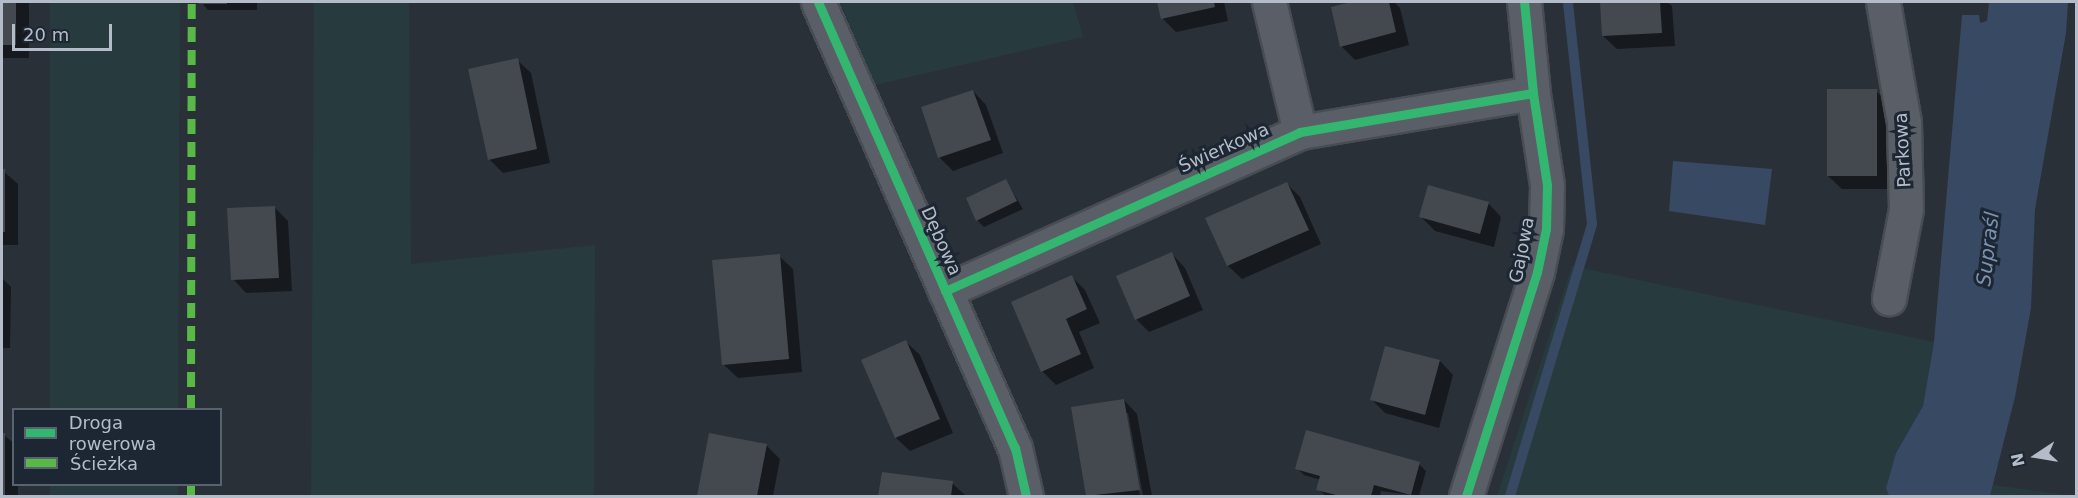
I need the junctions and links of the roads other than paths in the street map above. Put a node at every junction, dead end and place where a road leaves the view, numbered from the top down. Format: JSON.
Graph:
{"nodes":[{"id":1,"x":818,"y":2,"type":"edge"},
{"id":2,"x":1269,"y":2,"type":"edge"},
{"id":3,"x":1524,"y":2,"type":"edge"},
{"id":4,"x":1883,"y":2,"type":"edge"},
{"id":5,"x":1533,"y":93,"type":"junction"},
{"id":6,"x":1300,"y":132,"type":"junction"},
{"id":7,"x":945,"y":291,"type":"junction"},
{"id":8,"x":1890,"y":298,"type":"dead end"},
{"id":9,"x":1026,"y":496,"type":"edge"},
{"id":10,"x":1466,"y":496,"type":"edge"}],
"edges":[{"from":1,"to":7,"type":"street","name":"Dębowa"},
{"from":2,"to":6,"type":"street"},
{"from":3,"to":5,"type":"street","name":"Gajowa"},
{"from":4,"to":8,"type":"street","name":"Parkowa"},
{"from":5,"to":6,"type":"street","name":"Świerkowa"},
{"from":5,"to":10,"type":"street","name":"Gajowa"},
{"from":6,"to":7,"type":"street","name":"Świerkowa"},
{"from":7,"to":9,"type":"street","name":"Dębowa"}]}
